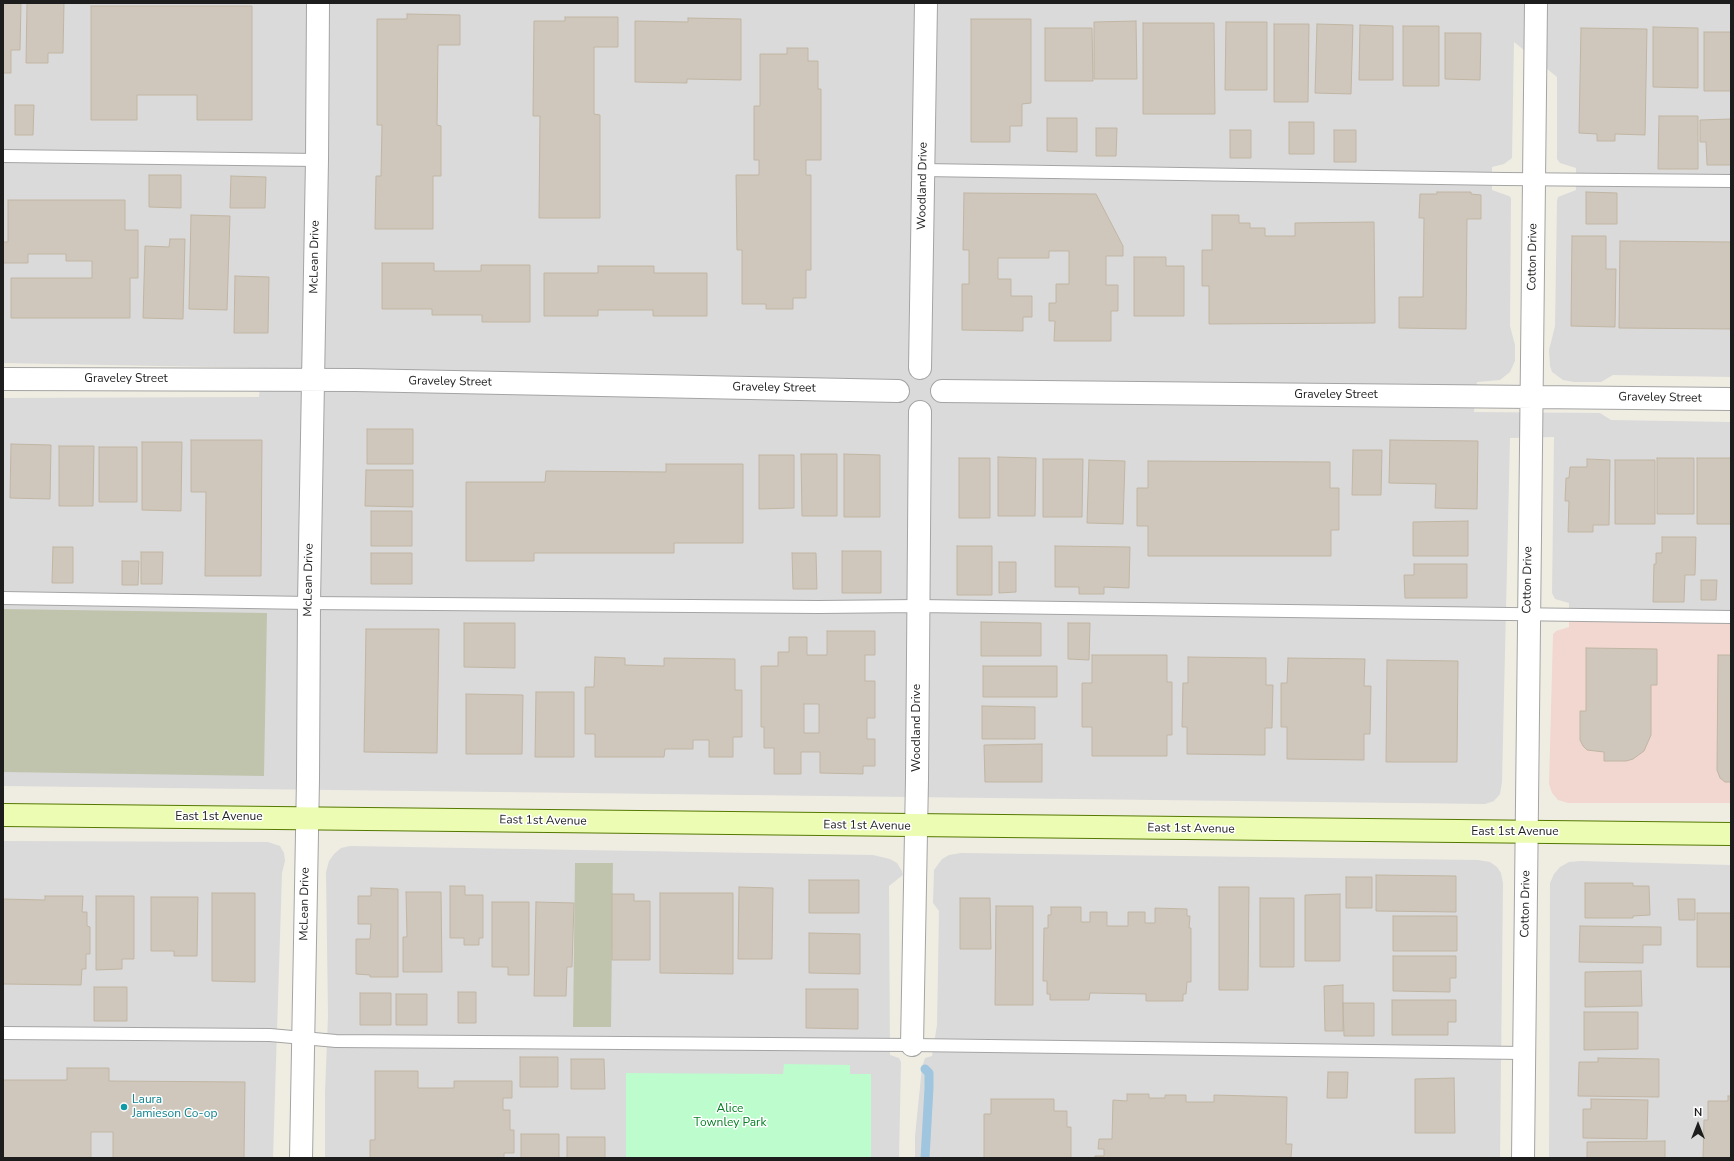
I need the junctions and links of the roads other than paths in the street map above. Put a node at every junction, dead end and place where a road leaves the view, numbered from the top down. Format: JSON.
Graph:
{"nodes":[{"id":1,"x":318,"y":3,"type":"edge"},
{"id":2,"x":926,"y":3,"type":"edge"},
{"id":3,"x":1536,"y":3,"type":"edge"},
{"id":4,"x":3,"y":156,"type":"edge"},
{"id":5,"x":317,"y":160,"type":"junction"},
{"id":6,"x":923,"y":170,"type":"junction"},
{"id":7,"x":1534,"y":179,"type":"junction"},
{"id":8,"x":1731,"y":181,"type":"edge"},
{"id":9,"x":920,"y":368,"type":"junction"},
{"id":10,"x":3,"y":379,"type":"edge"},
{"id":11,"x":313,"y":380,"type":"junction"},
{"id":12,"x":898,"y":391,"type":"junction"},
{"id":13,"x":942,"y":391,"type":"junction"},
{"id":14,"x":1531,"y":396,"type":"junction"},
{"id":15,"x":1731,"y":399,"type":"edge"},
{"id":16,"x":920,"y":412,"type":"junction"},
{"id":17,"x":3,"y":598,"type":"edge"},
{"id":18,"x":309,"y":603,"type":"junction"},
{"id":19,"x":918,"y":606,"type":"junction"},
{"id":20,"x":1528,"y":614,"type":"junction"},
{"id":21,"x":1731,"y":617,"type":"edge"},
{"id":22,"x":3,"y":815,"type":"edge"},
{"id":23,"x":307,"y":818,"type":"junction"},
{"id":24,"x":916,"y":826,"type":"junction"},
{"id":25,"x":1527,"y":832,"type":"junction"},
{"id":26,"x":1731,"y":834,"type":"edge"},
{"id":27,"x":3,"y":1033,"type":"edge"},
{"id":28,"x":303,"y":1037,"type":"junction"},
{"id":29,"x":912,"y":1045,"type":"junction"},
{"id":30,"x":1523,"y":1053,"type":"junction"},
{"id":31,"x":301,"y":1158,"type":"edge"},
{"id":32,"x":1523,"y":1158,"type":"edge"}],
"edges":[{"from":1,"to":5,"type":"street","name":"McLean Drive"},
{"from":2,"to":6,"type":"street","name":"Woodland Drive"},
{"from":3,"to":7,"type":"street","name":"Cotton Drive"},
{"from":4,"to":5,"type":"lane"},
{"from":5,"to":11,"type":"street","name":"McLean Drive"},
{"from":6,"to":7,"type":"lane"},
{"from":6,"to":9,"type":"street","name":"Woodland Drive"},
{"from":7,"to":8,"type":"lane"},
{"from":7,"to":14,"type":"street","name":"Cotton Drive"},
{"from":9,"to":12,"type":"street"},
{"from":9,"to":13,"type":"street"},
{"from":10,"to":11,"type":"street","name":"Graveley Street"},
{"from":11,"to":12,"type":"street","name":"Graveley Street"},
{"from":11,"to":18,"type":"street","name":"McLean Drive"},
{"from":12,"to":16,"type":"street"},
{"from":13,"to":14,"type":"street","name":"Graveley Street"},
{"from":13,"to":16,"type":"street"},
{"from":14,"to":15,"type":"street","name":"Graveley Street"},
{"from":14,"to":20,"type":"street","name":"Cotton Drive"},
{"from":16,"to":19,"type":"street","name":"Woodland Drive"},
{"from":17,"to":18,"type":"lane"},
{"from":18,"to":19,"type":"lane"},
{"from":18,"to":23,"type":"street","name":"McLean Drive"},
{"from":19,"to":20,"type":"lane"},
{"from":19,"to":24,"type":"street","name":"Woodland Drive"},
{"from":20,"to":21,"type":"lane"},
{"from":20,"to":25,"type":"street","name":"Cotton Drive"},
{"from":22,"to":23,"type":"main road","name":"East 1st Avenue"},
{"from":23,"to":24,"type":"main road","name":"East 1st Avenue"},
{"from":23,"to":28,"type":"street","name":"McLean Drive"},
{"from":24,"to":25,"type":"main road","name":"East 1st Avenue"},
{"from":24,"to":29,"type":"street","name":"Woodland Drive"},
{"from":25,"to":26,"type":"main road","name":"East 1st Avenue"},
{"from":25,"to":30,"type":"street","name":"Cotton Drive"},
{"from":27,"to":28,"type":"lane"},
{"from":28,"to":29,"type":"lane"},
{"from":28,"to":31,"type":"street","name":"McLean Drive"},
{"from":29,"to":30,"type":"lane"},
{"from":30,"to":32,"type":"street","name":"Cotton Drive"}]}
